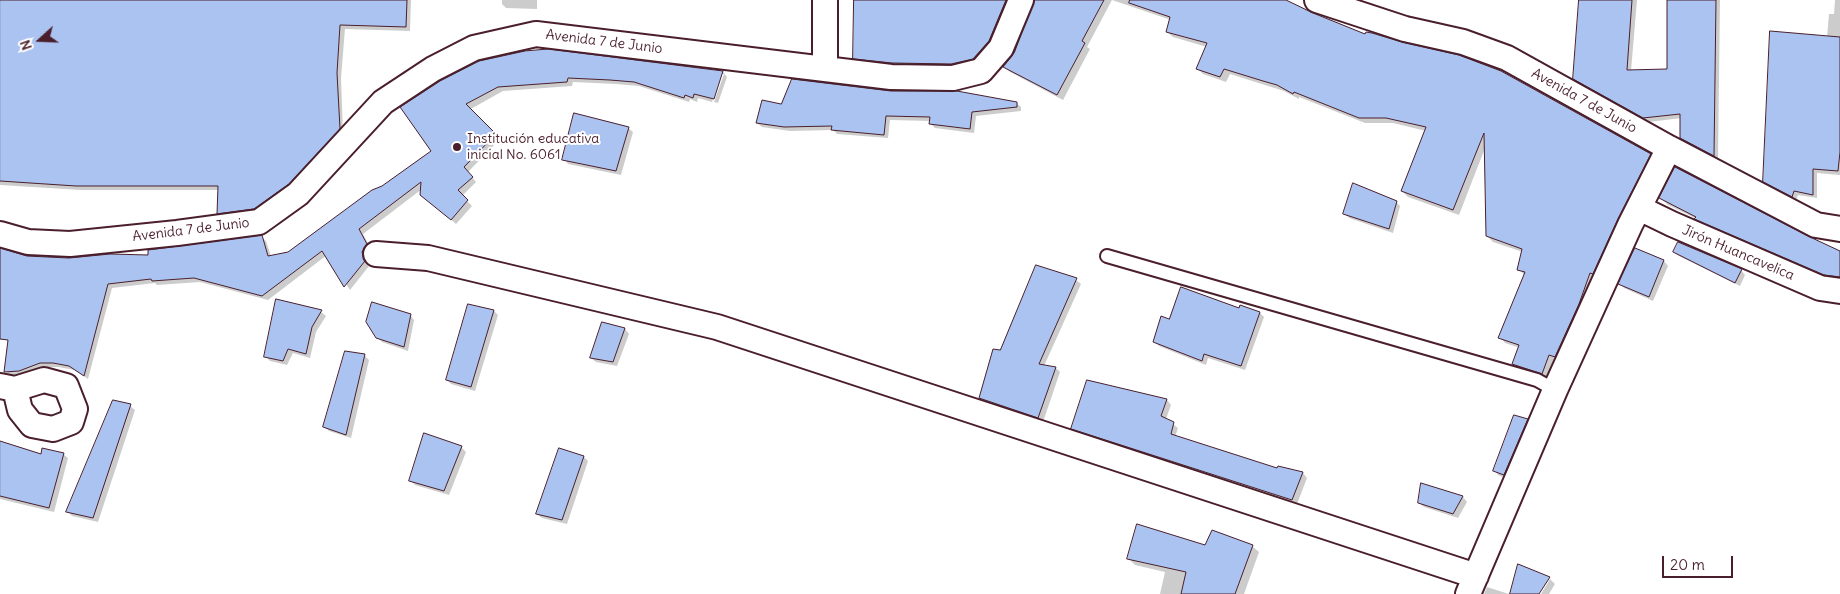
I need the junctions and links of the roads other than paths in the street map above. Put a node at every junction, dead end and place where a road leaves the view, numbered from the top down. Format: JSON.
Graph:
{"nodes":[{"id":1,"x":826,"y":0,"type":"edge"},
{"id":2,"x":1021,"y":0,"type":"edge"},
{"id":3,"x":1318,"y":0,"type":"edge"},
{"id":4,"x":825,"y":69,"type":"junction"},
{"id":5,"x":1669,"y":148,"type":"junction"},
{"id":6,"x":1638,"y":208,"type":"junction"},
{"id":7,"x":1840,"y":229,"type":"edge"},
{"id":8,"x":0,"y":234,"type":"edge"},
{"id":9,"x":376,"y":254,"type":"dead end"},
{"id":10,"x":1107,"y":256,"type":"dead end"},
{"id":11,"x":1840,"y":291,"type":"edge"},
{"id":12,"x":1555,"y":390,"type":"junction"},
{"id":13,"x":1472,"y":585,"type":"edge"}],
"edges":[{"from":1,"to":4,"type":"street"},
{"from":2,"to":4,"type":"street","name":"Avenida 7 de Junio"},
{"from":3,"to":5,"type":"street","name":"Avenida 7 de Junio"},
{"from":4,"to":8,"type":"street","name":"Avenida 7 de Junio"},
{"from":5,"to":6,"type":"street"},
{"from":5,"to":7,"type":"street","name":"Avenida 7 de Junio"},
{"from":6,"to":11,"type":"street","name":"Jirón Huancavelica"},
{"from":6,"to":12,"type":"street"},
{"from":9,"to":13,"type":"street"},
{"from":10,"to":12,"type":"lane"},
{"from":12,"to":13,"type":"street"}]}
